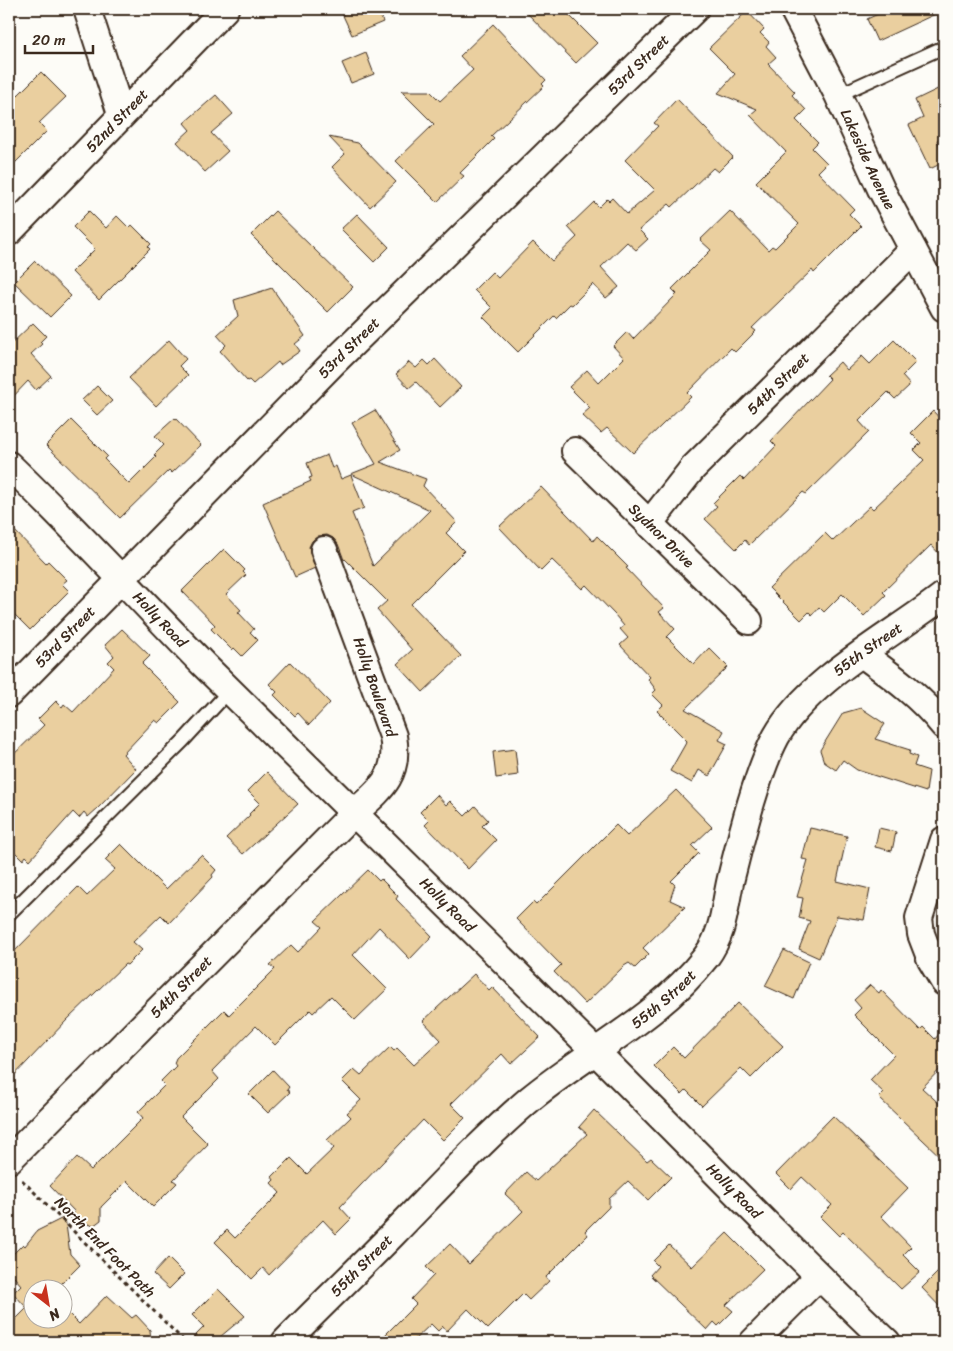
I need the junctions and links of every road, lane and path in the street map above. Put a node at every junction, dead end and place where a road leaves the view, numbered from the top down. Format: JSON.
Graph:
{"nodes":[{"id":1,"x":87,"y":9,"type":"edge"},
{"id":2,"x":225,"y":9,"type":"edge"},
{"id":3,"x":695,"y":9,"type":"edge"},
{"id":4,"x":793,"y":9,"type":"edge"},
{"id":5,"x":944,"y":48,"type":"edge"},
{"id":6,"x":838,"y":95,"type":"junction"},
{"id":7,"x":122,"y":114,"type":"junction"},
{"id":8,"x":9,"y":232,"type":"edge"},
{"id":9,"x":913,"y":250,"type":"junction"},
{"id":10,"x":944,"y":308,"type":"edge"},
{"id":11,"x":575,"y":451,"type":"dead end"},
{"id":12,"x":9,"y":465,"type":"edge"},
{"id":13,"x":649,"y":524,"type":"junction"},
{"id":14,"x":324,"y":550,"type":"dead end"},
{"id":15,"x":121,"y":581,"type":"junction"},
{"id":16,"x":944,"y":595,"type":"edge"},
{"id":17,"x":749,"y":621,"type":"dead end"},
{"id":18,"x":862,"y":654,"type":"junction"},
{"id":19,"x":230,"y":690,"type":"junction"},
{"id":20,"x":9,"y":694,"type":"edge"},
{"id":21,"x":944,"y":726,"type":"edge"},
{"id":22,"x":354,"y":814,"type":"junction"},
{"id":23,"x":944,"y":840,"type":"edge"},
{"id":24,"x":9,"y":914,"type":"edge"},
{"id":25,"x":944,"y":982,"type":"edge"},
{"id":26,"x":596,"y":1052,"type":"junction"},
{"id":27,"x":12,"y":1167,"type":"edge"},
{"id":28,"x":818,"y":1277,"type":"junction"},
{"id":29,"x":185,"y":1342,"type":"edge"},
{"id":30,"x":285,"y":1342,"type":"edge"},
{"id":31,"x":753,"y":1342,"type":"edge"},
{"id":32,"x":887,"y":1342,"type":"edge"}],
"edges":[{"from":1,"to":7,"type":"street"},
{"from":2,"to":7,"type":"street","name":"52nd Street"},
{"from":3,"to":15,"type":"street","name":"53rd Street"},
{"from":4,"to":6,"type":"street","name":"Lakeside Avenue"},
{"from":5,"to":6,"type":"lane"},
{"from":6,"to":9,"type":"street","name":"Lakeside Avenue"},
{"from":7,"to":8,"type":"street","name":"52nd Street"},
{"from":9,"to":10,"type":"street","name":"Lakeside Avenue"},
{"from":9,"to":13,"type":"street","name":"54th Street"},
{"from":11,"to":13,"type":"street","name":"Sydnor Drive"},
{"from":12,"to":15,"type":"street","name":"Holly Road"},
{"from":13,"to":17,"type":"street","name":"Sydnor Drive"},
{"from":14,"to":22,"type":"street","name":"Holly Boulevard"},
{"from":15,"to":19,"type":"street","name":"Holly Road"},
{"from":15,"to":20,"type":"street","name":"53rd Street"},
{"from":16,"to":18,"type":"street","name":"55th Street"},
{"from":18,"to":21,"type":"street"},
{"from":18,"to":26,"type":"street","name":"55th Street"},
{"from":19,"to":22,"type":"street","name":"Holly Road"},
{"from":19,"to":24,"type":"lane"},
{"from":22,"to":26,"type":"street","name":"Holly Road"},
{"from":22,"to":27,"type":"street","name":"54th Street"},
{"from":23,"to":25,"type":"street"},
{"from":26,"to":28,"type":"street","name":"Holly Road"},
{"from":26,"to":30,"type":"street","name":"55th Street"},
{"from":27,"to":29,"type":"path","name":"North End Foot Path"},
{"from":28,"to":31,"type":"street"},
{"from":28,"to":32,"type":"street","name":"Holly Road"}]}
